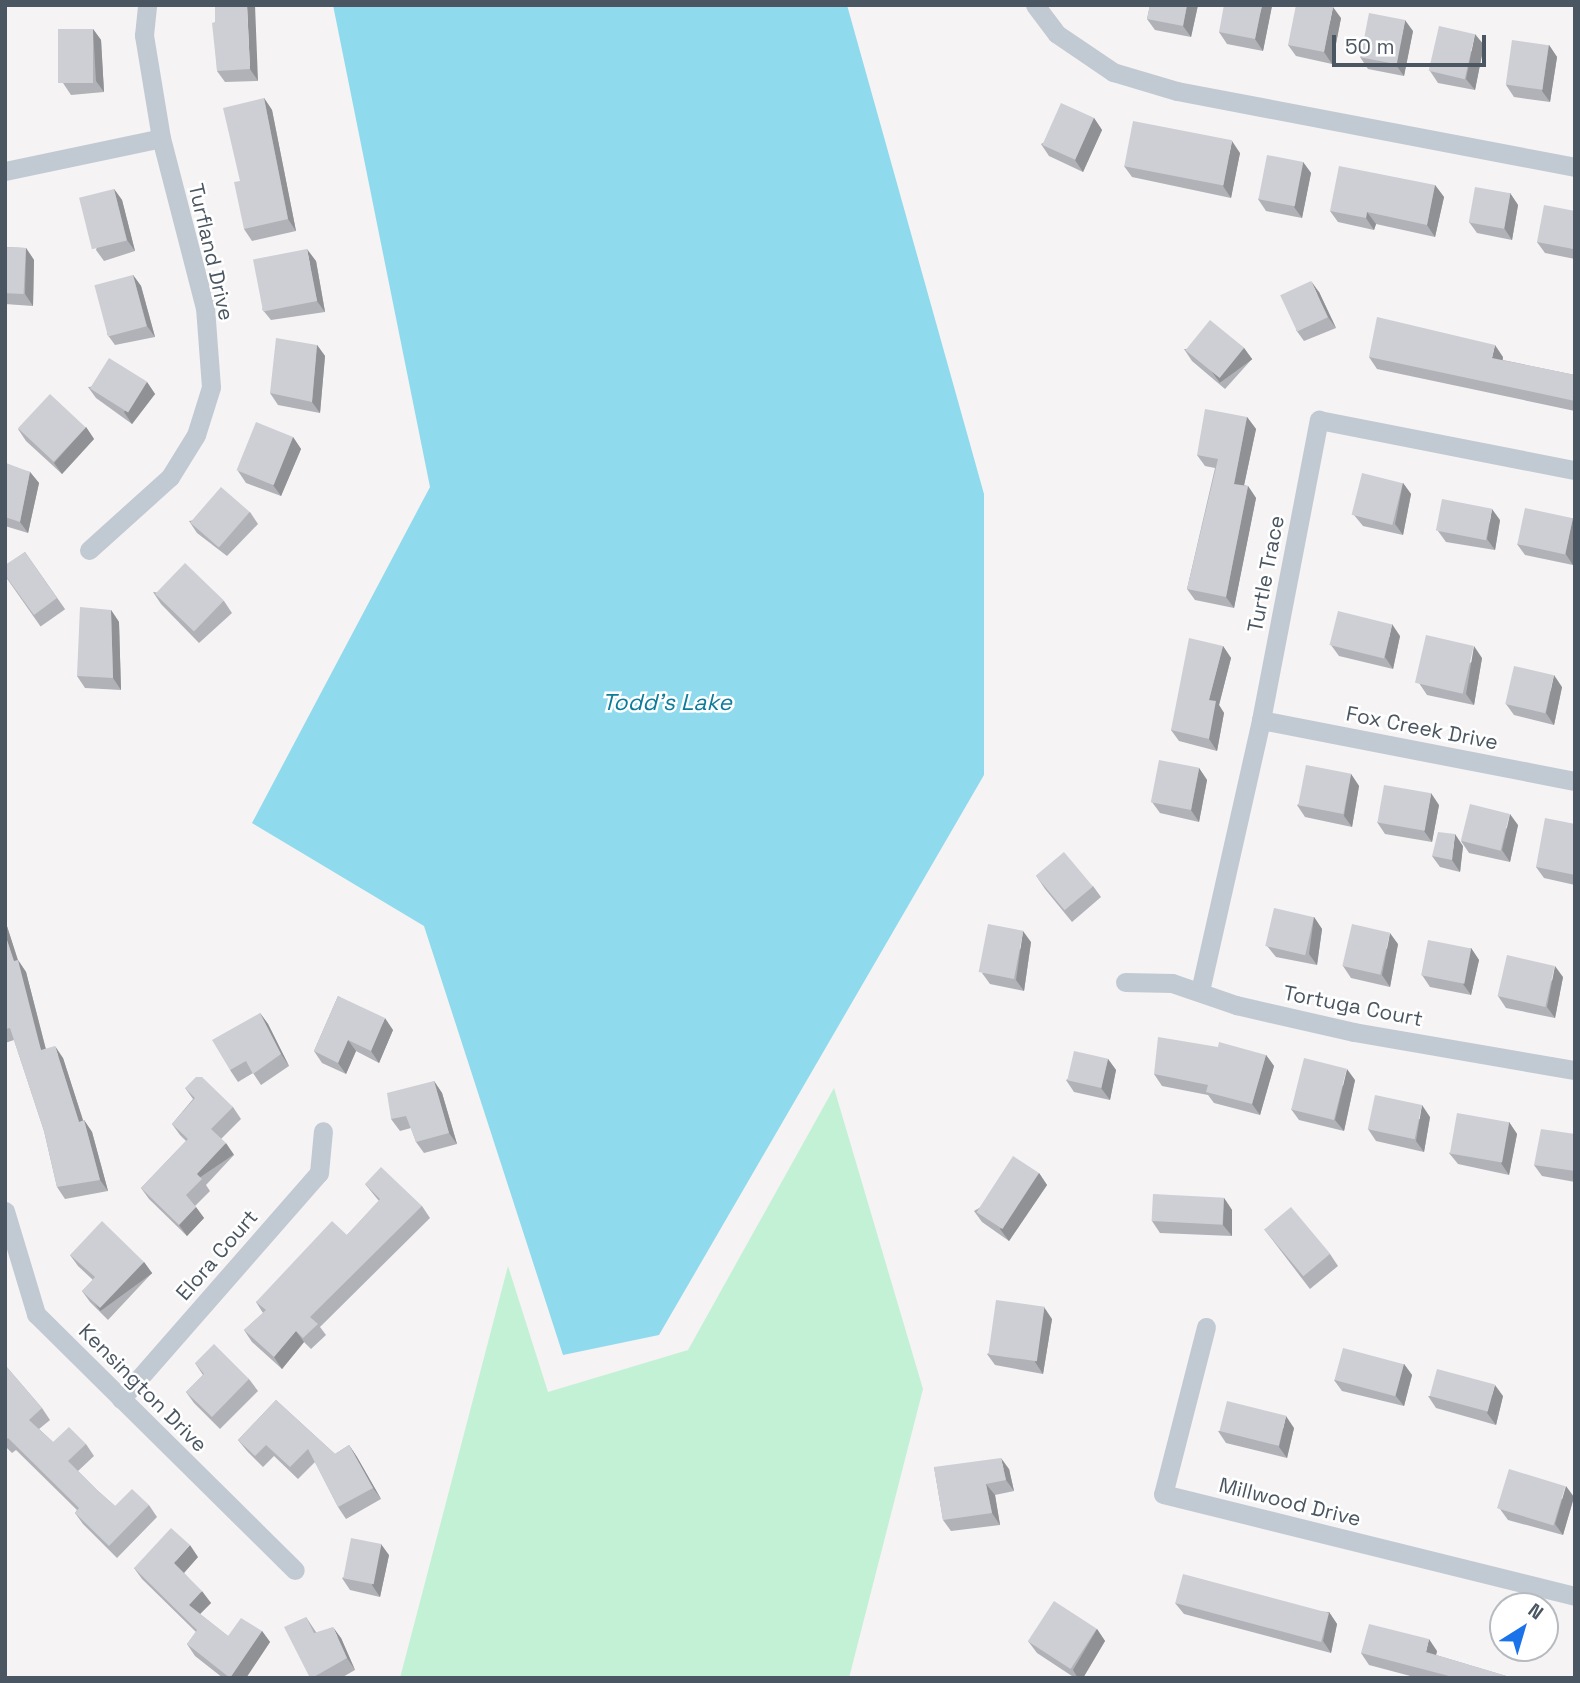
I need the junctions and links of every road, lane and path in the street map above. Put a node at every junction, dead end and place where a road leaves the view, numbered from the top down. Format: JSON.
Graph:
{"nodes":[{"id":1,"x":148,"y":5,"type":"edge"},
{"id":2,"x":1035,"y":5,"type":"edge"},
{"id":3,"x":161,"y":138,"type":"junction"},
{"id":4,"x":1575,"y":167,"type":"edge"},
{"id":5,"x":5,"y":171,"type":"edge"},
{"id":6,"x":1575,"y":470,"type":"edge"},
{"id":7,"x":89,"y":550,"type":"dead end"},
{"id":8,"x":1261,"y":720,"type":"junction"},
{"id":9,"x":1575,"y":781,"type":"edge"},
{"id":10,"x":1125,"y":982,"type":"dead end"},
{"id":11,"x":1200,"y":990,"type":"junction"},
{"id":12,"x":1575,"y":1070,"type":"edge"},
{"id":13,"x":323,"y":1131,"type":"dead end"},
{"id":14,"x":5,"y":1210,"type":"edge"},
{"id":15,"x":1206,"y":1327,"type":"dead end"},
{"id":16,"x":121,"y":1399,"type":"junction"},
{"id":17,"x":295,"y":1570,"type":"dead end"},
{"id":18,"x":1575,"y":1596,"type":"edge"}],
"edges":[{"from":1,"to":3,"type":"street","name":"Turfland Drive"},
{"from":2,"to":4,"type":"street"},
{"from":3,"to":5,"type":"street"},
{"from":3,"to":7,"type":"street","name":"Turfland Drive"},
{"from":6,"to":8,"type":"street","name":"Turtle Trace"},
{"from":8,"to":9,"type":"street","name":"Fox Creek Drive"},
{"from":8,"to":11,"type":"street","name":"Turtle Trace"},
{"from":10,"to":11,"type":"street","name":"Tortuga Court"},
{"from":11,"to":12,"type":"street","name":"Tortuga Court"},
{"from":13,"to":16,"type":"street","name":"Elora Court"},
{"from":14,"to":16,"type":"street","name":"Kensington Drive"},
{"from":15,"to":18,"type":"street","name":"Millwood Drive"},
{"from":16,"to":17,"type":"street","name":"Kensington Drive"}]}
